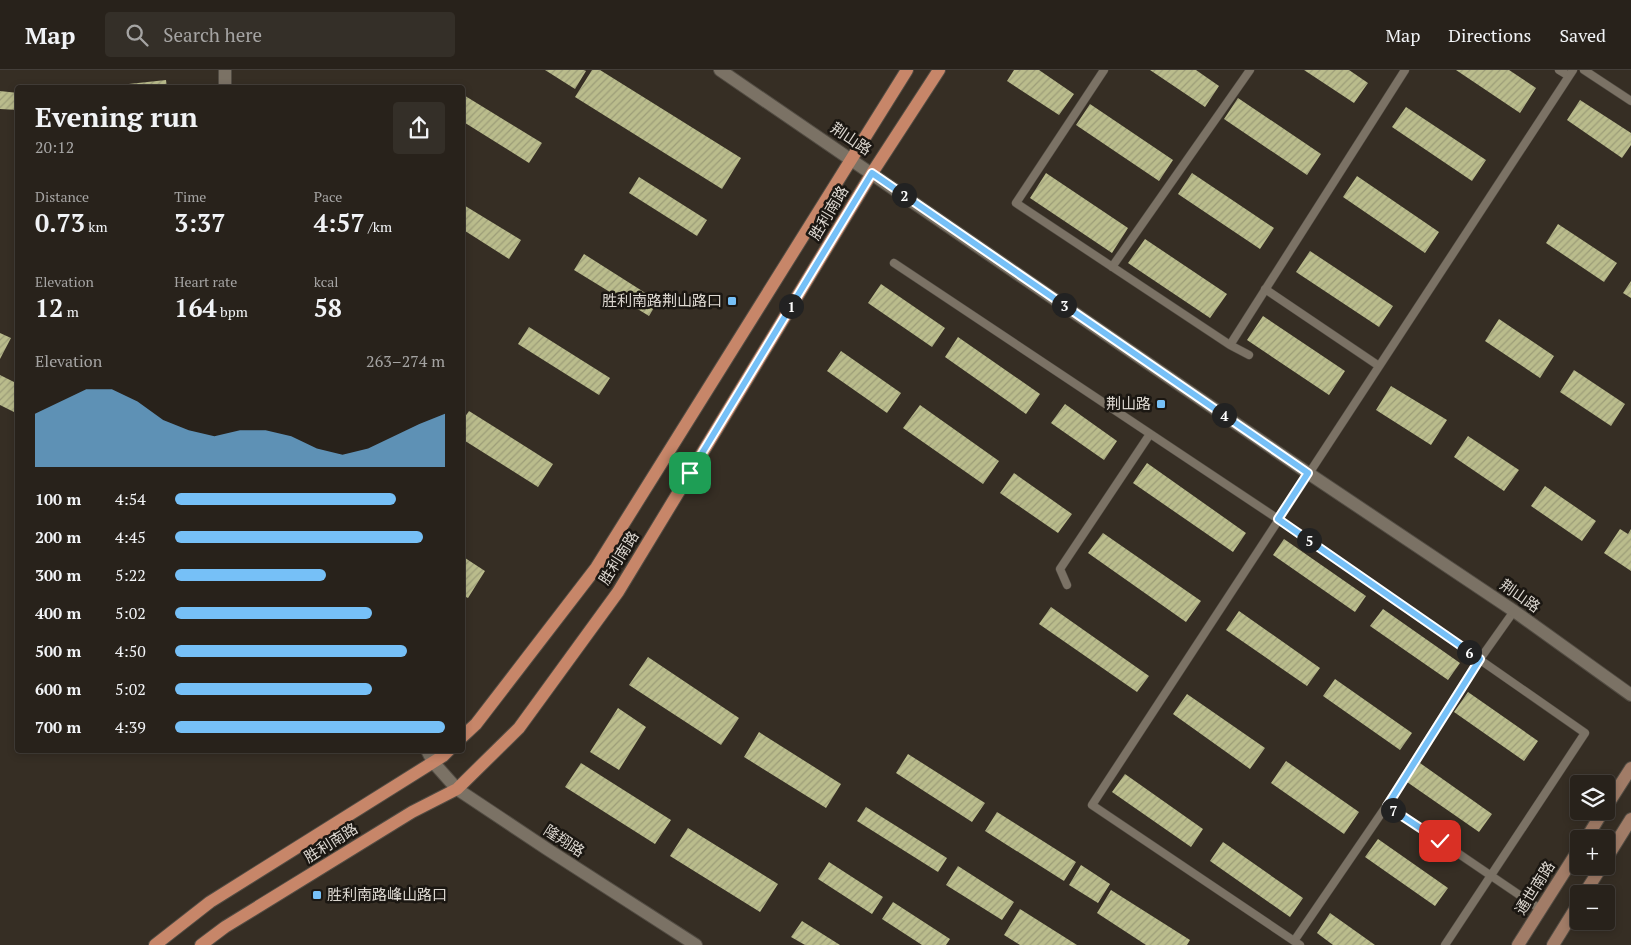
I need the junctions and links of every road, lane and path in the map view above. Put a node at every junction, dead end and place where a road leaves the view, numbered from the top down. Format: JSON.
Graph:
{"nodes":[{"id":1,"x":225,"y":70,"type":"edge"},
{"id":2,"x":720,"y":70,"type":"edge"},
{"id":3,"x":907,"y":70,"type":"edge"},
{"id":4,"x":939,"y":70,"type":"edge"},
{"id":5,"x":1104,"y":70,"type":"edge"},
{"id":6,"x":1250,"y":70,"type":"edge"},
{"id":7,"x":1405,"y":70,"type":"edge"},
{"id":8,"x":1559,"y":70,"type":"edge"},
{"id":9,"x":1584,"y":70,"type":"edge"},
{"id":10,"x":1571,"y":73,"type":"edge"},
{"id":11,"x":225,"y":85,"type":"edge"},
{"id":12,"x":1631,"y":101,"type":"edge"},
{"id":13,"x":851,"y":159,"type":"junction"},
{"id":14,"x":872,"y":173,"type":"junction"},
{"id":15,"x":894,"y":263,"type":"dead end"},
{"id":16,"x":1112,"y":267,"type":"junction"},
{"id":17,"x":1266,"y":289,"type":"junction"},
{"id":18,"x":1230,"y":345,"type":"junction"},
{"id":19,"x":1248,"y":355,"type":"dead end"},
{"id":20,"x":1379,"y":366,"type":"junction"},
{"id":21,"x":1150,"y":434,"type":"junction"},
{"id":22,"x":1308,"y":473,"type":"junction"},
{"id":23,"x":1278,"y":519,"type":"junction"},
{"id":24,"x":1067,"y":585,"type":"dead end"},
{"id":25,"x":1514,"y":612,"type":"junction"},
{"id":26,"x":1480,"y":659,"type":"junction"},
{"id":27,"x":1631,"y":695,"type":"edge"},
{"id":28,"x":465,"y":734,"type":"edge"},
{"id":29,"x":428,"y":753,"type":"edge"},
{"id":30,"x":445,"y":753,"type":"edge"},
{"id":31,"x":433,"y":762,"type":"junction"},
{"id":32,"x":1631,"y":768,"type":"edge"},
{"id":33,"x":456,"y":789,"type":"junction"},
{"id":34,"x":1615,"y":793,"type":"edge"},
{"id":35,"x":1387,"y":806,"type":"junction"},
{"id":36,"x":1631,"y":819,"type":"edge"},
{"id":37,"x":1615,"y":845,"type":"edge"},
{"id":38,"x":1570,"y":863,"type":"edge"},
{"id":39,"x":1492,"y":876,"type":"junction"},
{"id":40,"x":1540,"y":909,"type":"junction"},
{"id":41,"x":1570,"y":917,"type":"edge"},
{"id":42,"x":1297,"y":943,"type":"edge"},
{"id":43,"x":155,"y":945,"type":"edge"},
{"id":44,"x":201,"y":945,"type":"edge"},
{"id":45,"x":696,"y":945,"type":"edge"},
{"id":46,"x":1445,"y":945,"type":"edge"},
{"id":47,"x":1518,"y":945,"type":"edge"},
{"id":48,"x":1552,"y":945,"type":"edge"}],
"edges":[{"from":1,"to":11,"type":"street"},
{"from":2,"to":13,"type":"street","name":"荆山路"},
{"from":3,"to":13,"type":"main road","name":"胜利南路"},
{"from":4,"to":14,"type":"main road","name":"胜利南路"},
{"from":5,"to":16,"type":"lane"},
{"from":6,"to":16,"type":"lane"},
{"from":7,"to":17,"type":"lane"},
{"from":8,"to":10,"type":"lane"},
{"from":9,"to":12,"type":"lane"},
{"from":10,"to":20,"type":"lane"},
{"from":13,"to":14,"type":"street","name":"荆山路"},
{"from":13,"to":28,"type":"main road","name":"胜利南路"},
{"from":14,"to":22,"type":"street","name":"荆山路"},
{"from":14,"to":33,"type":"main road","name":"胜利南路"},
{"from":15,"to":21,"type":"lane"},
{"from":16,"to":18,"type":"lane"},
{"from":17,"to":18,"type":"lane"},
{"from":17,"to":20,"type":"lane"},
{"from":18,"to":19,"type":"lane"},
{"from":20,"to":22,"type":"lane"},
{"from":21,"to":23,"type":"lane"},
{"from":21,"to":24,"type":"lane"},
{"from":22,"to":23,"type":"lane"},
{"from":22,"to":25,"type":"street","name":"荆山路"},
{"from":23,"to":26,"type":"lane"},
{"from":23,"to":42,"type":"lane"},
{"from":25,"to":26,"type":"lane"},
{"from":25,"to":27,"type":"street","name":"荆山路"},
{"from":26,"to":35,"type":"lane"},
{"from":26,"to":39,"type":"lane"},
{"from":29,"to":31,"type":"street","name":"隆翔路"},
{"from":30,"to":31,"type":"main road","name":"胜利南路"},
{"from":31,"to":33,"type":"street","name":"隆翔路"},
{"from":31,"to":43,"type":"main road","name":"胜利南路"},
{"from":32,"to":34,"type":"main road"},
{"from":33,"to":44,"type":"main road","name":"胜利南路"},
{"from":33,"to":45,"type":"street","name":"隆翔路"},
{"from":35,"to":39,"type":"lane"},
{"from":35,"to":42,"type":"lane"},
{"from":36,"to":37,"type":"main road"},
{"from":38,"to":40,"type":"main road","name":"通世南路"},
{"from":39,"to":40,"type":"lane"},
{"from":39,"to":46,"type":"lane"},
{"from":40,"to":47,"type":"main road","name":"通世南路"},
{"from":41,"to":48,"type":"main road"}]}
